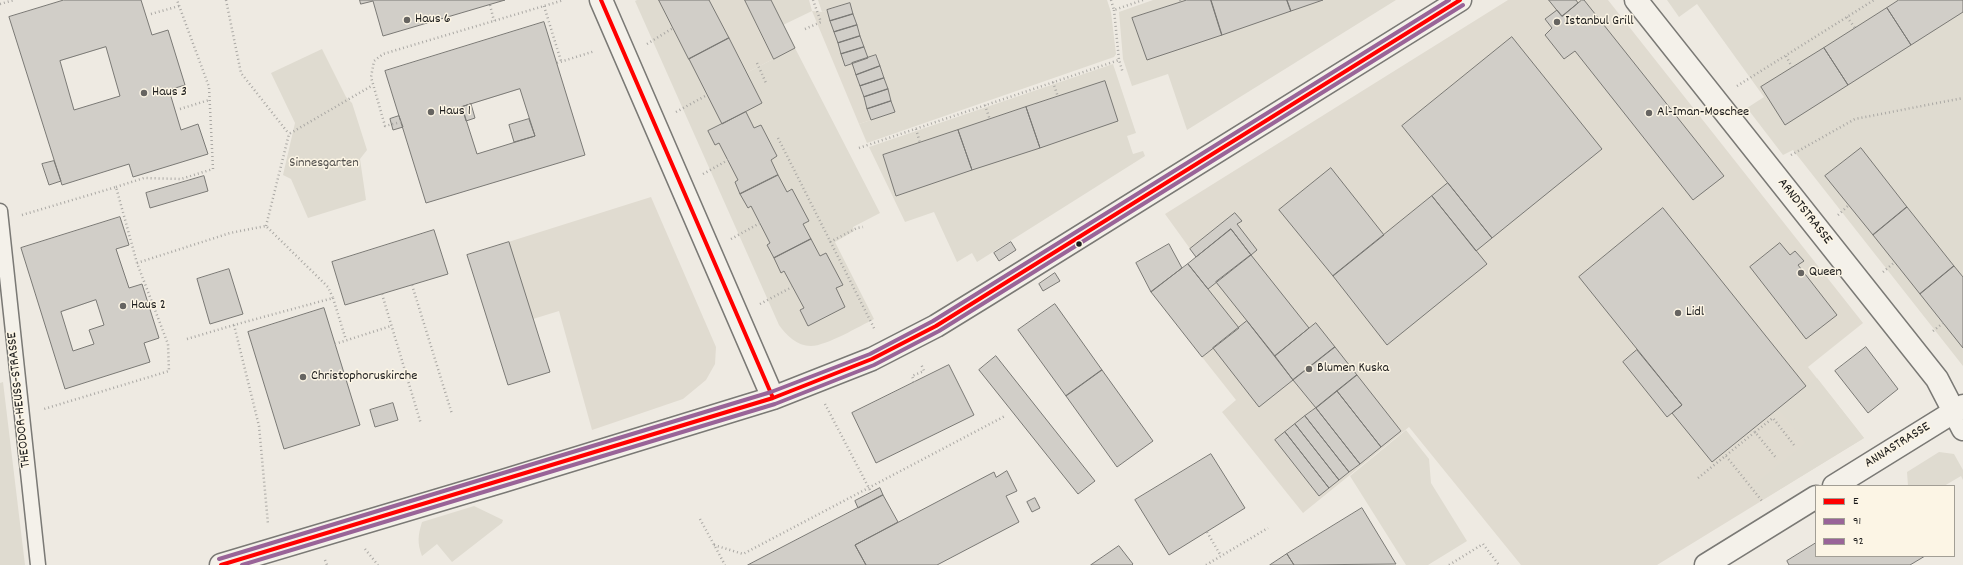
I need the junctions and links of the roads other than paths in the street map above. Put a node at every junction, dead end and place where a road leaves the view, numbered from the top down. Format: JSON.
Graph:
{"nodes":[{"id":1,"x":601,"y":0,"type":"edge"},
{"id":2,"x":1460,"y":0,"type":"edge"},
{"id":3,"x":1636,"y":0,"type":"edge"},
{"id":4,"x":1,"y":216,"type":"edge"},
{"id":5,"x":773,"y":398,"type":"junction"},
{"id":6,"x":1960,"y":416,"type":"edge"},
{"id":7,"x":1836,"y":485,"type":"edge"},
{"id":8,"x":1815,"y":498,"type":"edge"},
{"id":9,"x":38,"y":565,"type":"edge"},
{"id":10,"x":221,"y":565,"type":"edge"},
{"id":11,"x":1706,"y":565,"type":"edge"}],
"edges":[{"from":1,"to":5,"type":"street"},
{"from":2,"to":5,"type":"street"},
{"from":3,"to":6,"type":"street","name":"ARNDTSTRASSE"},
{"from":4,"to":9,"type":"lane","name":"THEODOR-HEUSS-STRASSE"},
{"from":5,"to":10,"type":"street"},
{"from":6,"to":7,"type":"street","name":"ANNASTRASSE"},
{"from":8,"to":11,"type":"street"}]}
